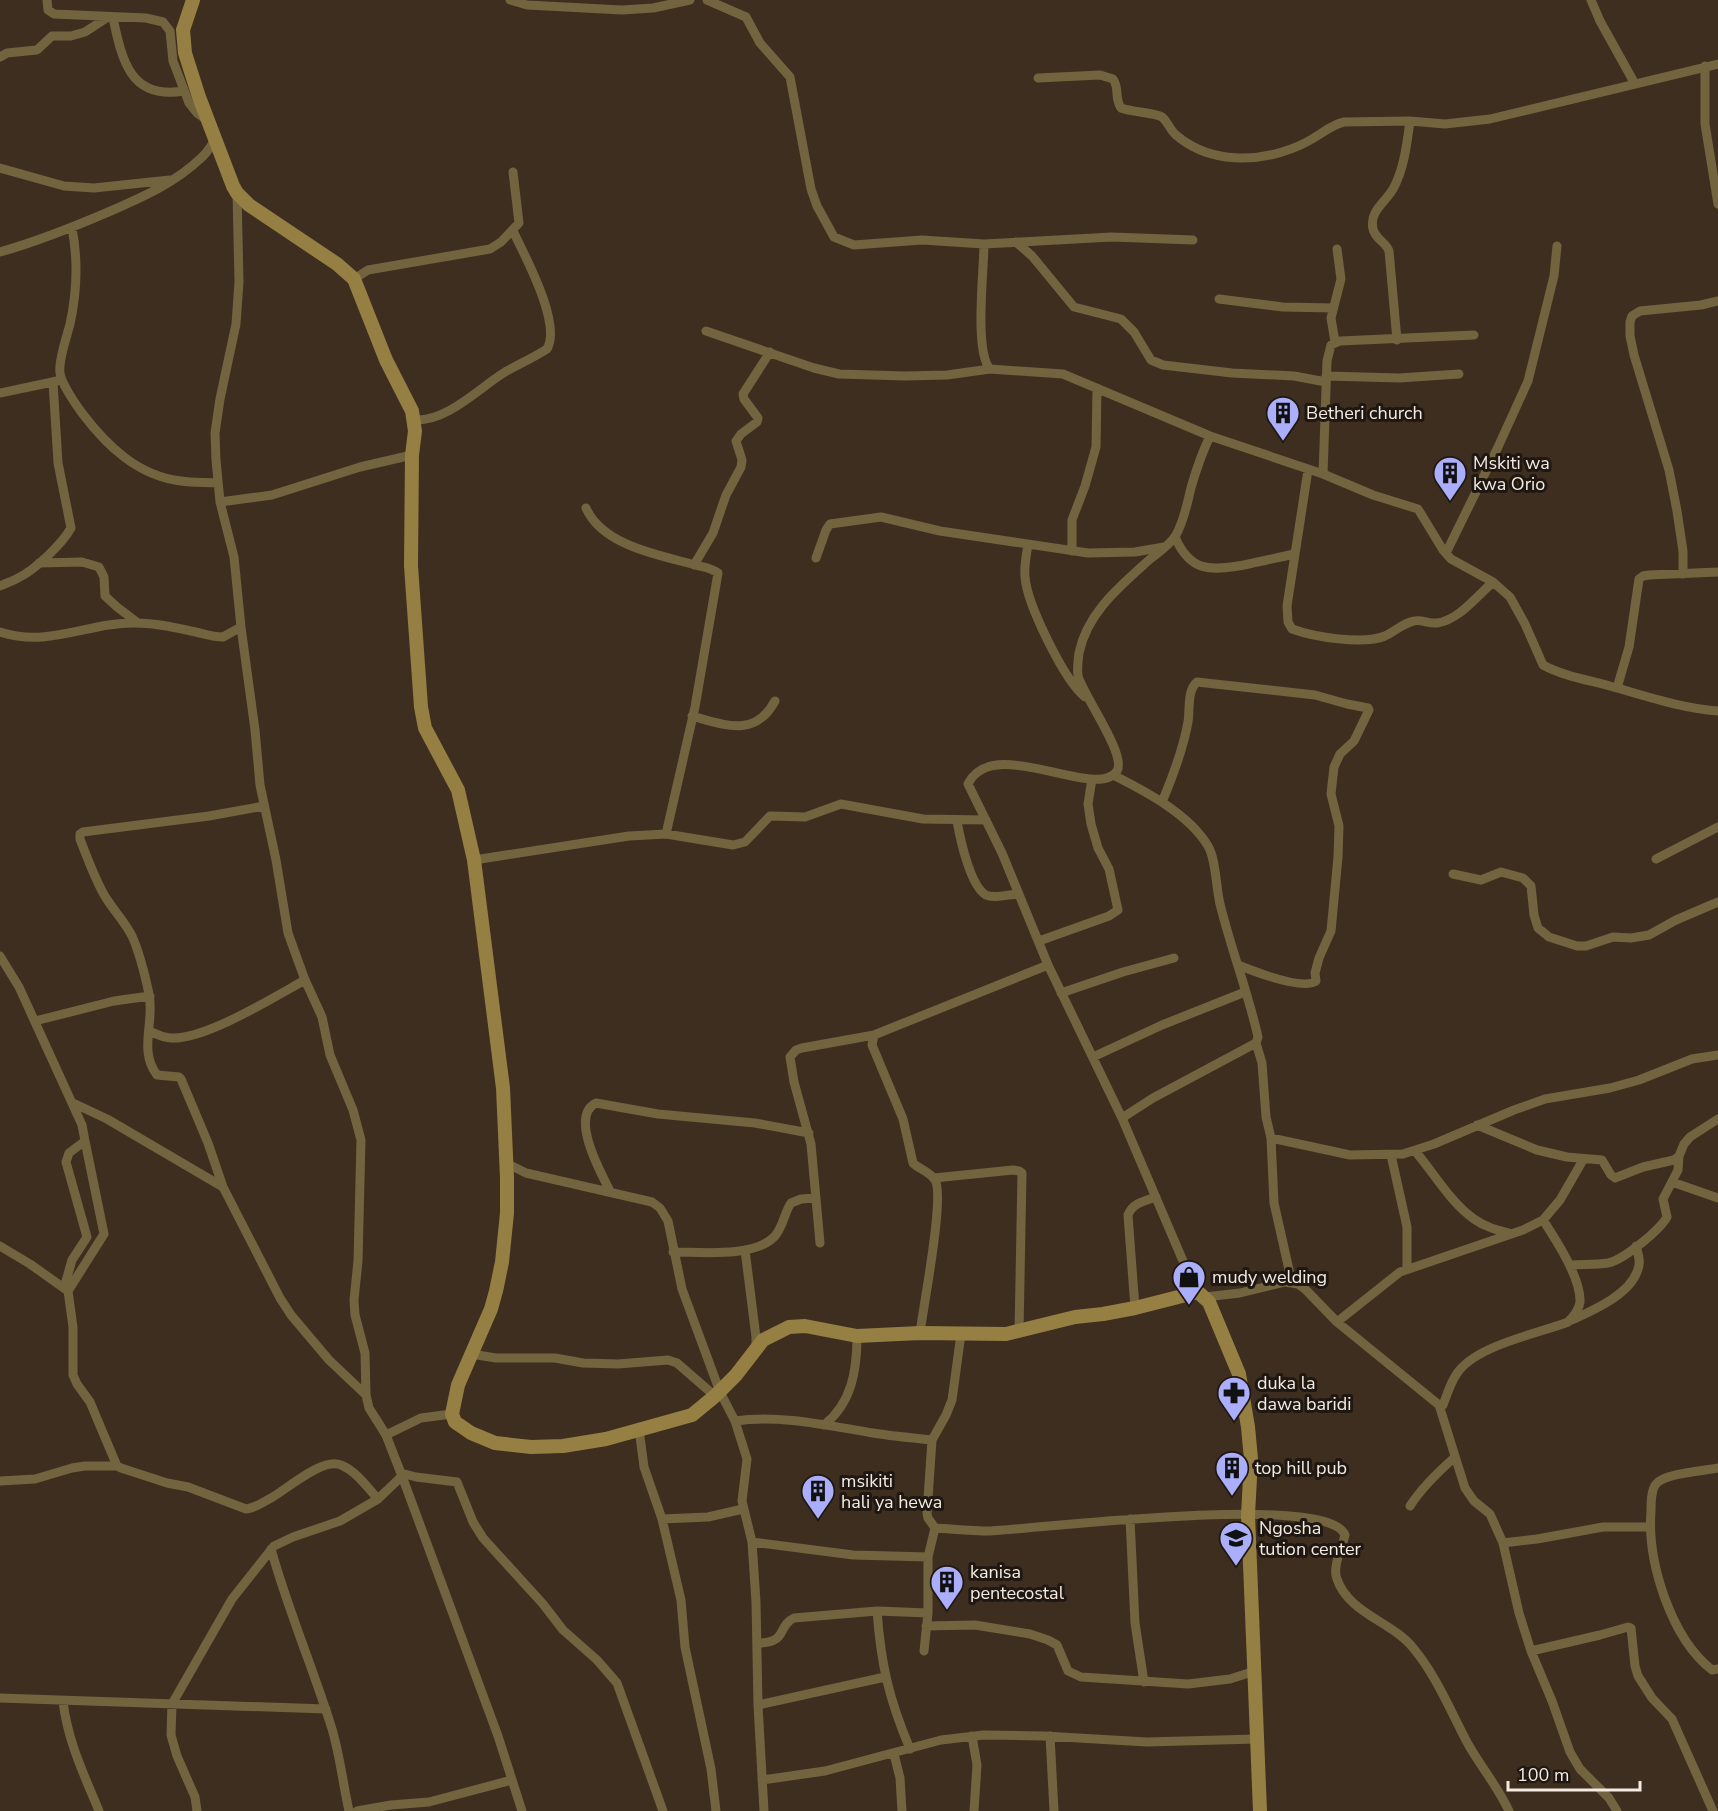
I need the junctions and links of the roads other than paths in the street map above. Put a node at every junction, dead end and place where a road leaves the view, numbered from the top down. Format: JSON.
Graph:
{"nodes":[{"id":1,"x":47,"y":0,"type":"edge"},
{"id":2,"x":193,"y":0,"type":"edge"},
{"id":3,"x":510,"y":0,"type":"edge"},
{"id":4,"x":690,"y":0,"type":"edge"},
{"id":5,"x":706,"y":0,"type":"edge"},
{"id":6,"x":1591,"y":0,"type":"edge"},
{"id":7,"x":110,"y":18,"type":"junction"},
{"id":8,"x":0,"y":57,"type":"edge"},
{"id":9,"x":1718,"y":64,"type":"edge"},
{"id":10,"x":1705,"y":66,"type":"junction"},
{"id":11,"x":1038,"y":78,"type":"dead end"},
{"id":12,"x":1635,"y":84,"type":"junction"},
{"id":13,"x":184,"y":91,"type":"junction"},
{"id":14,"x":207,"y":120,"type":"junction"},
{"id":15,"x":1410,"y":121,"type":"junction"},
{"id":16,"x":215,"y":140,"type":"junction"},
{"id":17,"x":0,"y":168,"type":"edge"},
{"id":18,"x":513,"y":172,"type":"dead end"},
{"id":19,"x":175,"y":180,"type":"junction"},
{"id":20,"x":237,"y":192,"type":"junction"},
{"id":21,"x":1718,"y":204,"type":"edge"},
{"id":22,"x":72,"y":228,"type":"junction"},
{"id":23,"x":513,"y":231,"type":"junction"},
{"id":24,"x":1193,"y":240,"type":"dead end"},
{"id":25,"x":1016,"y":242,"type":"junction"},
{"id":26,"x":984,"y":244,"type":"junction"},
{"id":27,"x":1557,"y":246,"type":"dead end"},
{"id":28,"x":1337,"y":249,"type":"dead end"},
{"id":29,"x":0,"y":252,"type":"edge"},
{"id":30,"x":354,"y":279,"type":"junction"},
{"id":31,"x":1219,"y":299,"type":"dead end"},
{"id":32,"x":1718,"y":301,"type":"edge"},
{"id":33,"x":1333,"y":308,"type":"junction"},
{"id":34,"x":706,"y":331,"type":"dead end"},
{"id":35,"x":1474,"y":335,"type":"dead end"},
{"id":36,"x":1397,"y":339,"type":"junction"},
{"id":37,"x":1335,"y":342,"type":"junction"},
{"id":38,"x":770,"y":352,"type":"junction"},
{"id":39,"x":990,"y":369,"type":"junction"},
{"id":40,"x":1459,"y":374,"type":"dead end"},
{"id":41,"x":1326,"y":379,"type":"junction"},
{"id":42,"x":58,"y":380,"type":"junction"},
{"id":43,"x":1097,"y":388,"type":"junction"},
{"id":44,"x":0,"y":393,"type":"edge"},
{"id":45,"x":414,"y":420,"type":"junction"},
{"id":46,"x":1210,"y":436,"type":"junction"},
{"id":47,"x":412,"y":455,"type":"junction"},
{"id":48,"x":1308,"y":470,"type":"junction"},
{"id":49,"x":1323,"y":474,"type":"junction"},
{"id":50,"x":218,"y":483,"type":"junction"},
{"id":51,"x":220,"y":502,"type":"junction"},
{"id":52,"x":586,"y":508,"type":"dead end"},
{"id":53,"x":1175,"y":537,"type":"junction"},
{"id":54,"x":1028,"y":545,"type":"junction"},
{"id":55,"x":1166,"y":546,"type":"junction"},
{"id":56,"x":1072,"y":551,"type":"junction"},
{"id":57,"x":1446,"y":553,"type":"junction"},
{"id":58,"x":1294,"y":554,"type":"junction"},
{"id":59,"x":816,"y":558,"type":"dead end"},
{"id":60,"x":39,"y":563,"type":"junction"},
{"id":61,"x":694,"y":565,"type":"junction"},
{"id":62,"x":1718,"y":572,"type":"edge"},
{"id":63,"x":1683,"y":574,"type":"junction"},
{"id":64,"x":1492,"y":582,"type":"junction"},
{"id":65,"x":0,"y":586,"type":"edge"},
{"id":66,"x":138,"y":623,"type":"junction"},
{"id":67,"x":241,"y":627,"type":"junction"},
{"id":68,"x":0,"y":632,"type":"edge"},
{"id":69,"x":1617,"y":688,"type":"junction"},
{"id":70,"x":1089,"y":700,"type":"junction"},
{"id":71,"x":775,"y":701,"type":"dead end"},
{"id":72,"x":1718,"y":711,"type":"edge"},
{"id":73,"x":692,"y":716,"type":"junction"},
{"id":74,"x":1113,"y":775,"type":"junction"},
{"id":75,"x":1092,"y":779,"type":"junction"},
{"id":76,"x":1162,"y":802,"type":"junction"},
{"id":77,"x":264,"y":806,"type":"junction"},
{"id":78,"x":986,"y":820,"type":"junction"},
{"id":79,"x":957,"y":821,"type":"junction"},
{"id":80,"x":1718,"y":827,"type":"edge"},
{"id":81,"x":666,"y":834,"type":"junction"},
{"id":82,"x":1656,"y":859,"type":"dead end"},
{"id":83,"x":474,"y":860,"type":"junction"},
{"id":84,"x":1453,"y":874,"type":"dead end"},
{"id":85,"x":1019,"y":894,"type":"junction"},
{"id":86,"x":1718,"y":902,"type":"edge"},
{"id":87,"x":1039,"y":941,"type":"junction"},
{"id":88,"x":0,"y":956,"type":"edge"},
{"id":89,"x":1174,"y":958,"type":"dead end"},
{"id":90,"x":1048,"y":965,"type":"junction"},
{"id":91,"x":1238,"y":965,"type":"junction"},
{"id":92,"x":305,"y":980,"type":"junction"},
{"id":93,"x":1245,"y":992,"type":"junction"},
{"id":94,"x":1062,"y":993,"type":"junction"},
{"id":95,"x":150,"y":996,"type":"junction"},
{"id":96,"x":35,"y":1021,"type":"junction"},
{"id":97,"x":148,"y":1031,"type":"junction"},
{"id":98,"x":874,"y":1035,"type":"junction"},
{"id":99,"x":1256,"y":1043,"type":"junction"},
{"id":100,"x":1718,"y":1055,"type":"edge"},
{"id":101,"x":1093,"y":1057,"type":"junction"},
{"id":102,"x":72,"y":1103,"type":"junction"},
{"id":103,"x":1122,"y":1118,"type":"junction"},
{"id":104,"x":1718,"y":1119,"type":"edge"},
{"id":105,"x":1477,"y":1125,"type":"junction"},
{"id":106,"x":809,"y":1133,"type":"junction"},
{"id":107,"x":1271,"y":1137,"type":"junction"},
{"id":108,"x":85,"y":1142,"type":"junction"},
{"id":109,"x":1415,"y":1151,"type":"junction"},
{"id":110,"x":1391,"y":1155,"type":"junction"},
{"id":111,"x":1679,"y":1156,"type":"junction"},
{"id":112,"x":1583,"y":1160,"type":"junction"},
{"id":113,"x":506,"y":1163,"type":"junction"},
{"id":114,"x":934,"y":1178,"type":"junction"},
{"id":115,"x":1672,"y":1182,"type":"junction"},
{"id":116,"x":223,"y":1186,"type":"junction"},
{"id":117,"x":610,"y":1191,"type":"junction"},
{"id":118,"x":1156,"y":1197,"type":"junction"},
{"id":119,"x":815,"y":1198,"type":"junction"},
{"id":120,"x":1718,"y":1198,"type":"edge"},
{"id":121,"x":1543,"y":1220,"type":"junction"},
{"id":122,"x":1509,"y":1233,"type":"junction"},
{"id":123,"x":820,"y":1244,"type":"dead end"},
{"id":124,"x":0,"y":1246,"type":"edge"},
{"id":125,"x":1636,"y":1246,"type":"junction"},
{"id":126,"x":745,"y":1250,"type":"junction"},
{"id":127,"x":673,"y":1252,"type":"junction"},
{"id":128,"x":1570,"y":1265,"type":"junction"},
{"id":129,"x":1407,"y":1269,"type":"junction"},
{"id":130,"x":1292,"y":1283,"type":"junction"},
{"id":131,"x":66,"y":1290,"type":"junction"},
{"id":132,"x":1199,"y":1295,"type":"junction"},
{"id":133,"x":1135,"y":1308,"type":"junction"},
{"id":134,"x":1337,"y":1322,"type":"junction"},
{"id":135,"x":1568,"y":1322,"type":"junction"},
{"id":136,"x":1019,"y":1332,"type":"junction"},
{"id":137,"x":920,"y":1334,"type":"junction"},
{"id":138,"x":961,"y":1334,"type":"junction"},
{"id":139,"x":857,"y":1336,"type":"junction"},
{"id":140,"x":756,"y":1350,"type":"junction"},
{"id":141,"x":471,"y":1354,"type":"junction"},
{"id":142,"x":718,"y":1394,"type":"junction"},
{"id":143,"x":366,"y":1395,"type":"junction"},
{"id":144,"x":1443,"y":1405,"type":"dead end"},
{"id":145,"x":452,"y":1414,"type":"junction"},
{"id":146,"x":735,"y":1421,"type":"junction"},
{"id":147,"x":824,"y":1425,"type":"junction"},
{"id":148,"x":639,"y":1429,"type":"junction"},
{"id":149,"x":386,"y":1436,"type":"junction"},
{"id":150,"x":932,"y":1440,"type":"junction"},
{"id":151,"x":1455,"y":1457,"type":"junction"},
{"id":152,"x":117,"y":1466,"type":"junction"},
{"id":153,"x":1718,"y":1468,"type":"edge"},
{"id":154,"x":402,"y":1474,"type":"junction"},
{"id":155,"x":0,"y":1481,"type":"edge"},
{"id":156,"x":378,"y":1499,"type":"junction"},
{"id":157,"x":1410,"y":1506,"type":"dead end"},
{"id":158,"x":743,"y":1509,"type":"junction"},
{"id":159,"x":1248,"y":1515,"type":"junction"},
{"id":160,"x":662,"y":1519,"type":"junction"},
{"id":161,"x":1130,"y":1519,"type":"junction"},
{"id":162,"x":1650,"y":1527,"type":"junction"},
{"id":163,"x":934,"y":1528,"type":"junction"},
{"id":164,"x":752,"y":1542,"type":"junction"},
{"id":165,"x":1503,"y":1543,"type":"junction"},
{"id":166,"x":271,"y":1549,"type":"junction"},
{"id":167,"x":928,"y":1557,"type":"junction"},
{"id":168,"x":876,"y":1611,"type":"junction"},
{"id":169,"x":928,"y":1613,"type":"junction"},
{"id":170,"x":926,"y":1626,"type":"junction"},
{"id":171,"x":758,"y":1643,"type":"junction"},
{"id":172,"x":924,"y":1651,"type":"dead end"},
{"id":173,"x":1531,"y":1651,"type":"junction"},
{"id":174,"x":1718,"y":1670,"type":"edge"},
{"id":175,"x":1255,"y":1671,"type":"junction"},
{"id":176,"x":885,"y":1677,"type":"junction"},
{"id":177,"x":1144,"y":1682,"type":"junction"},
{"id":178,"x":0,"y":1698,"type":"edge"},
{"id":179,"x":63,"y":1701,"type":"junction"},
{"id":180,"x":172,"y":1704,"type":"junction"},
{"id":181,"x":758,"y":1705,"type":"junction"},
{"id":182,"x":326,"y":1709,"type":"junction"},
{"id":183,"x":972,"y":1736,"type":"junction"},
{"id":184,"x":1050,"y":1736,"type":"junction"},
{"id":185,"x":1256,"y":1739,"type":"junction"},
{"id":186,"x":910,"y":1749,"type":"junction"},
{"id":187,"x":894,"y":1754,"type":"junction"},
{"id":188,"x":512,"y":1779,"type":"junction"},
{"id":189,"x":762,"y":1780,"type":"junction"},
{"id":190,"x":99,"y":1811,"type":"edge"},
{"id":191,"x":197,"y":1811,"type":"edge"},
{"id":192,"x":349,"y":1811,"type":"edge"},
{"id":193,"x":357,"y":1811,"type":"edge"},
{"id":194,"x":522,"y":1811,"type":"edge"},
{"id":195,"x":663,"y":1811,"type":"edge"},
{"id":196,"x":716,"y":1811,"type":"edge"},
{"id":197,"x":764,"y":1811,"type":"edge"},
{"id":198,"x":902,"y":1811,"type":"edge"},
{"id":199,"x":974,"y":1811,"type":"edge"},
{"id":200,"x":1054,"y":1811,"type":"edge"},
{"id":201,"x":1260,"y":1811,"type":"edge"},
{"id":202,"x":1509,"y":1811,"type":"edge"},
{"id":203,"x":1617,"y":1811,"type":"edge"},
{"id":204,"x":1713,"y":1811,"type":"edge"}],
"edges":[{"from":1,"to":7,"type":"street"},
{"from":2,"to":14,"type":"street"},
{"from":3,"to":4,"type":"street"},
{"from":5,"to":26,"type":"street"},
{"from":6,"to":12,"type":"street"},
{"from":7,"to":8,"type":"street"},
{"from":7,"to":13,"type":"street"},
{"from":7,"to":13,"type":"street"},
{"from":9,"to":10,"type":"street"},
{"from":10,"to":12,"type":"street"},
{"from":10,"to":21,"type":"street"},
{"from":11,"to":15,"type":"street"},
{"from":12,"to":15,"type":"street"},
{"from":13,"to":14,"type":"street"},
{"from":14,"to":16,"type":"street"},
{"from":15,"to":36,"type":"street"},
{"from":16,"to":19,"type":"street"},
{"from":16,"to":20,"type":"street"},
{"from":17,"to":19,"type":"street"},
{"from":18,"to":23,"type":"street"},
{"from":19,"to":22,"type":"street"},
{"from":20,"to":30,"type":"street"},
{"from":20,"to":50,"type":"street"},
{"from":22,"to":29,"type":"street"},
{"from":22,"to":42,"type":"street"},
{"from":23,"to":30,"type":"street"},
{"from":23,"to":45,"type":"street"},
{"from":24,"to":25,"type":"street"},
{"from":25,"to":26,"type":"street"},
{"from":25,"to":41,"type":"street"},
{"from":26,"to":39,"type":"street"},
{"from":27,"to":57,"type":"street"},
{"from":28,"to":33,"type":"street"},
{"from":30,"to":45,"type":"street"},
{"from":31,"to":33,"type":"street"},
{"from":32,"to":63,"type":"street"},
{"from":33,"to":37,"type":"street"},
{"from":34,"to":38,"type":"street"},
{"from":35,"to":36,"type":"street"},
{"from":36,"to":37,"type":"street"},
{"from":37,"to":41,"type":"street"},
{"from":38,"to":39,"type":"street"},
{"from":38,"to":61,"type":"street"},
{"from":39,"to":43,"type":"street"},
{"from":40,"to":41,"type":"street"},
{"from":41,"to":49,"type":"street"},
{"from":42,"to":44,"type":"street"},
{"from":42,"to":50,"type":"street"},
{"from":42,"to":60,"type":"street"},
{"from":43,"to":46,"type":"street"},
{"from":43,"to":56,"type":"street"},
{"from":45,"to":47,"type":"street"},
{"from":46,"to":48,"type":"street"},
{"from":46,"to":53,"type":"street"},
{"from":47,"to":51,"type":"street"},
{"from":47,"to":83,"type":"street"},
{"from":48,"to":49,"type":"street"},
{"from":48,"to":58,"type":"street"},
{"from":49,"to":57,"type":"street"},
{"from":50,"to":51,"type":"street"},
{"from":51,"to":67,"type":"street"},
{"from":52,"to":61,"type":"street"},
{"from":53,"to":55,"type":"street"},
{"from":53,"to":58,"type":"street"},
{"from":54,"to":56,"type":"street"},
{"from":54,"to":59,"type":"street"},
{"from":54,"to":70,"type":"street"},
{"from":55,"to":56,"type":"street"},
{"from":55,"to":70,"type":"street"},
{"from":57,"to":64,"type":"street"},
{"from":58,"to":64,"type":"street"},
{"from":60,"to":65,"type":"street"},
{"from":60,"to":66,"type":"street"},
{"from":61,"to":73,"type":"street"},
{"from":62,"to":63,"type":"street"},
{"from":63,"to":69,"type":"street"},
{"from":64,"to":69,"type":"street"},
{"from":66,"to":67,"type":"street"},
{"from":66,"to":68,"type":"street"},
{"from":67,"to":77,"type":"street"},
{"from":69,"to":72,"type":"street"},
{"from":70,"to":74,"type":"street"},
{"from":71,"to":73,"type":"street"},
{"from":73,"to":81,"type":"street"},
{"from":74,"to":75,"type":"street"},
{"from":74,"to":76,"type":"street"},
{"from":75,"to":78,"type":"street"},
{"from":75,"to":87,"type":"street"},
{"from":76,"to":91,"type":"street"},
{"from":76,"to":91,"type":"street"},
{"from":77,"to":92,"type":"street"},
{"from":77,"to":95,"type":"street"},
{"from":78,"to":79,"type":"street"},
{"from":78,"to":85,"type":"street"},
{"from":79,"to":81,"type":"street"},
{"from":79,"to":85,"type":"street"},
{"from":80,"to":82,"type":"street"},
{"from":81,"to":83,"type":"street"},
{"from":83,"to":113,"type":"street"},
{"from":84,"to":86,"type":"street"},
{"from":85,"to":87,"type":"street"},
{"from":87,"to":90,"type":"street"},
{"from":88,"to":96,"type":"street"},
{"from":89,"to":94,"type":"street"},
{"from":90,"to":94,"type":"street"},
{"from":90,"to":98,"type":"street"},
{"from":91,"to":93,"type":"street"},
{"from":92,"to":97,"type":"street"},
{"from":92,"to":143,"type":"street"},
{"from":93,"to":99,"type":"street"},
{"from":93,"to":101,"type":"street"},
{"from":94,"to":101,"type":"street"},
{"from":95,"to":96,"type":"street"},
{"from":95,"to":97,"type":"street"},
{"from":96,"to":102,"type":"street"},
{"from":97,"to":116,"type":"street"},
{"from":98,"to":106,"type":"street"},
{"from":98,"to":114,"type":"street"},
{"from":99,"to":103,"type":"street"},
{"from":99,"to":107,"type":"street"},
{"from":100,"to":105,"type":"street"},
{"from":101,"to":103,"type":"street"},
{"from":102,"to":108,"type":"street"},
{"from":102,"to":116,"type":"street"},
{"from":103,"to":118,"type":"street"},
{"from":104,"to":111,"type":"street"},
{"from":105,"to":109,"type":"street"},
{"from":105,"to":112,"type":"street"},
{"from":106,"to":117,"type":"street"},
{"from":106,"to":119,"type":"street"},
{"from":107,"to":110,"type":"street"},
{"from":107,"to":130,"type":"street"},
{"from":108,"to":131,"type":"street"},
{"from":108,"to":131,"type":"street"},
{"from":109,"to":110,"type":"street"},
{"from":109,"to":122,"type":"street"},
{"from":110,"to":129,"type":"street"},
{"from":111,"to":112,"type":"street"},
{"from":111,"to":115,"type":"street"},
{"from":112,"to":121,"type":"street"},
{"from":113,"to":117,"type":"street"},
{"from":113,"to":141,"type":"street"},
{"from":114,"to":136,"type":"street"},
{"from":114,"to":137,"type":"street"},
{"from":115,"to":120,"type":"street"},
{"from":115,"to":125,"type":"street"},
{"from":116,"to":143,"type":"street"},
{"from":117,"to":127,"type":"street"},
{"from":118,"to":132,"type":"street"},
{"from":118,"to":133,"type":"street"},
{"from":119,"to":123,"type":"street"},
{"from":119,"to":126,"type":"street"},
{"from":121,"to":122,"type":"street"},
{"from":121,"to":128,"type":"street"},
{"from":122,"to":129,"type":"street"},
{"from":124,"to":131,"type":"street"},
{"from":125,"to":128,"type":"street"},
{"from":125,"to":135,"type":"street"},
{"from":126,"to":127,"type":"street"},
{"from":126,"to":140,"type":"street"},
{"from":127,"to":142,"type":"street"},
{"from":128,"to":135,"type":"street"},
{"from":129,"to":134,"type":"street"},
{"from":130,"to":132,"type":"street"},
{"from":130,"to":134,"type":"street"},
{"from":131,"to":152,"type":"street"},
{"from":132,"to":133,"type":"street"},
{"from":132,"to":159,"type":"street"},
{"from":133,"to":136,"type":"street"},
{"from":134,"to":151,"type":"street"},
{"from":135,"to":144,"type":"street"},
{"from":136,"to":138,"type":"street"},
{"from":137,"to":138,"type":"street"},
{"from":137,"to":139,"type":"street"},
{"from":138,"to":150,"type":"street"},
{"from":139,"to":140,"type":"street"},
{"from":139,"to":147,"type":"street"},
{"from":140,"to":142,"type":"street"},
{"from":141,"to":142,"type":"street"},
{"from":141,"to":145,"type":"street"},
{"from":142,"to":146,"type":"street"},
{"from":142,"to":148,"type":"street"},
{"from":143,"to":149,"type":"street"},
{"from":145,"to":148,"type":"street"},
{"from":145,"to":149,"type":"street"},
{"from":146,"to":147,"type":"street"},
{"from":146,"to":158,"type":"street"},
{"from":147,"to":150,"type":"street"},
{"from":148,"to":160,"type":"street"},
{"from":149,"to":154,"type":"street"},
{"from":150,"to":163,"type":"street"},
{"from":151,"to":157,"type":"street"},
{"from":151,"to":165,"type":"street"},
{"from":152,"to":155,"type":"street"},
{"from":152,"to":156,"type":"street"},
{"from":153,"to":162,"type":"street"},
{"from":154,"to":156,"type":"street"},
{"from":154,"to":188,"type":"street"},
{"from":154,"to":195,"type":"street"},
{"from":156,"to":166,"type":"street"},
{"from":158,"to":160,"type":"street"},
{"from":158,"to":164,"type":"street"},
{"from":159,"to":161,"type":"street"},
{"from":159,"to":175,"type":"street"},
{"from":159,"to":202,"type":"street"},
{"from":160,"to":196,"type":"street"},
{"from":161,"to":163,"type":"street"},
{"from":161,"to":177,"type":"street"},
{"from":162,"to":165,"type":"street"},
{"from":162,"to":174,"type":"street"},
{"from":163,"to":167,"type":"street"},
{"from":164,"to":167,"type":"street"},
{"from":164,"to":171,"type":"street"},
{"from":165,"to":173,"type":"street"},
{"from":166,"to":180,"type":"street"},
{"from":166,"to":182,"type":"street"},
{"from":167,"to":169,"type":"street"},
{"from":168,"to":169,"type":"street"},
{"from":168,"to":171,"type":"street"},
{"from":168,"to":176,"type":"street"},
{"from":169,"to":170,"type":"street"},
{"from":170,"to":172,"type":"street"},
{"from":170,"to":177,"type":"street"},
{"from":171,"to":181,"type":"street"},
{"from":173,"to":203,"type":"street"},
{"from":173,"to":204,"type":"street"},
{"from":175,"to":177,"type":"street"},
{"from":175,"to":185,"type":"street"},
{"from":176,"to":181,"type":"street"},
{"from":176,"to":186,"type":"street"},
{"from":178,"to":179,"type":"street"},
{"from":179,"to":180,"type":"street"},
{"from":179,"to":190,"type":"street"},
{"from":180,"to":182,"type":"street"},
{"from":180,"to":191,"type":"street"},
{"from":181,"to":189,"type":"street"},
{"from":182,"to":192,"type":"street"},
{"from":183,"to":184,"type":"street"},
{"from":183,"to":186,"type":"street"},
{"from":183,"to":199,"type":"street"},
{"from":184,"to":185,"type":"street"},
{"from":184,"to":200,"type":"street"},
{"from":185,"to":201,"type":"street"},
{"from":186,"to":187,"type":"street"},
{"from":187,"to":189,"type":"street"},
{"from":187,"to":198,"type":"street"},
{"from":188,"to":193,"type":"street"},
{"from":188,"to":194,"type":"street"},
{"from":189,"to":197,"type":"street"}]}
